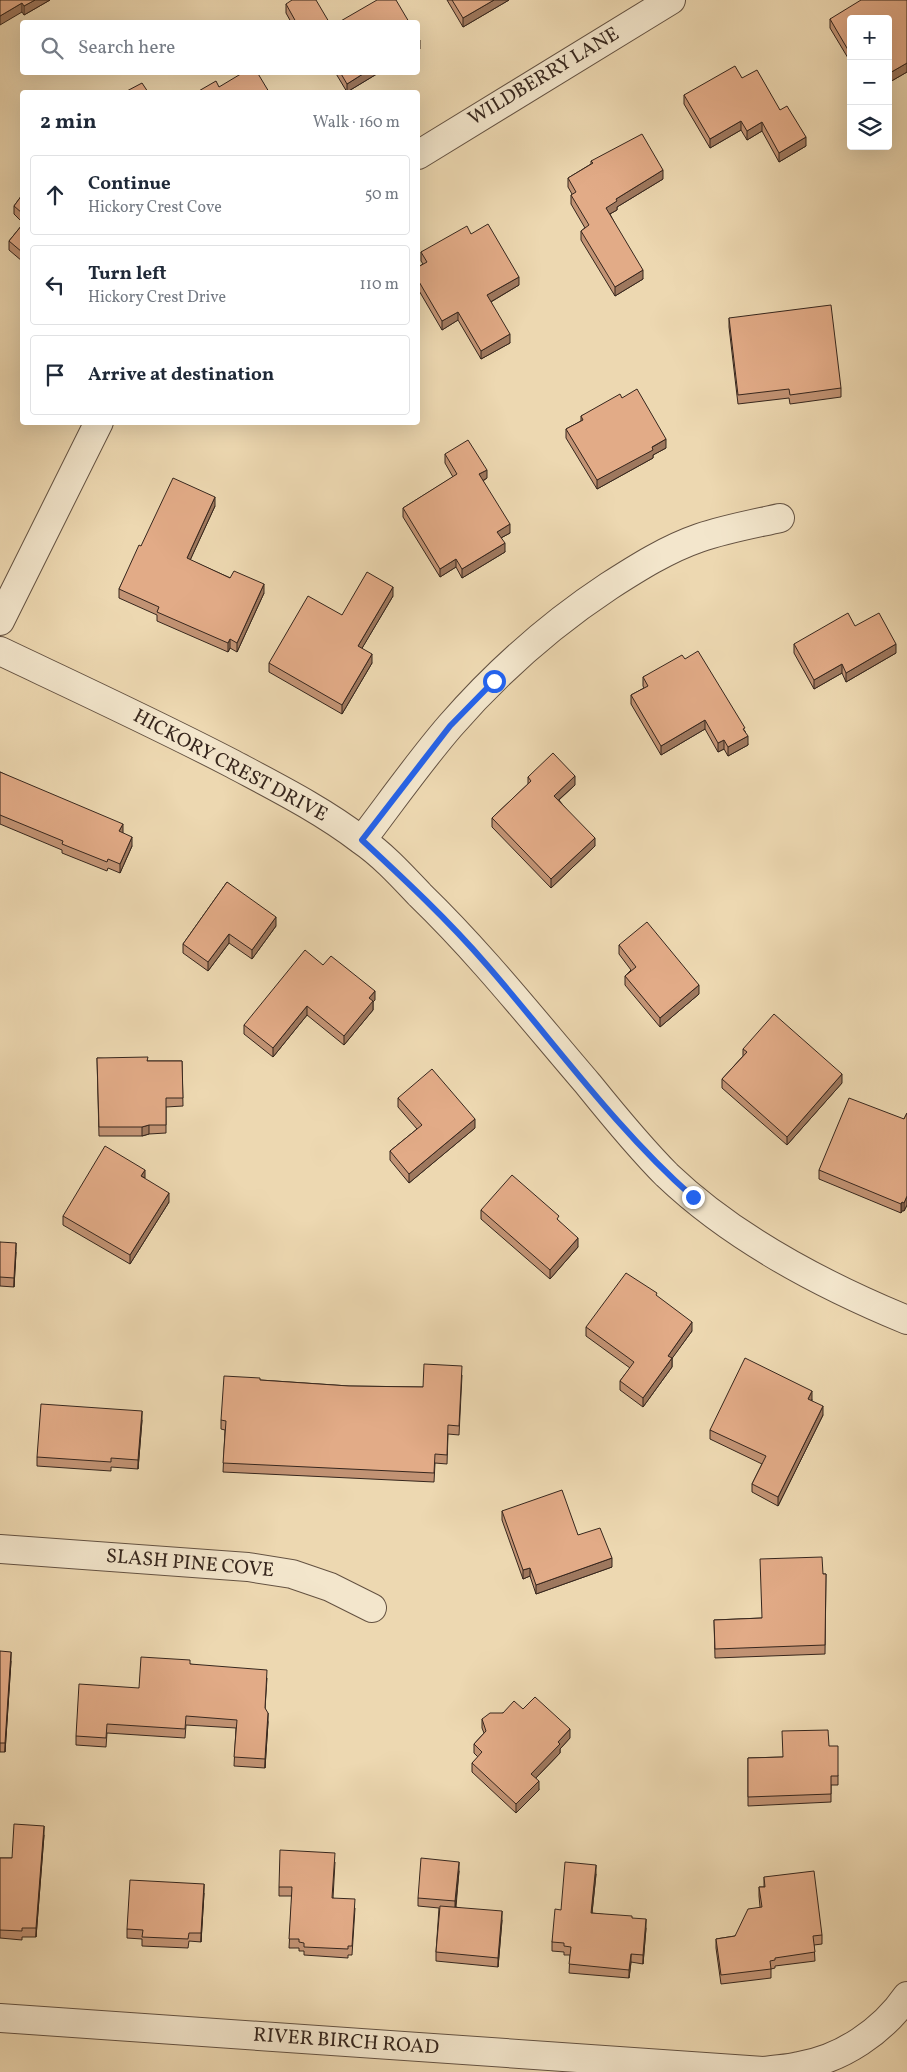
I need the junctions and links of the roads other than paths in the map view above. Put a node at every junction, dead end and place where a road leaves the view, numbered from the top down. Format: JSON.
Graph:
{"nodes":[{"id":1,"x":671,"y":0,"type":"edge"},
{"id":2,"x":420,"y":154,"type":"edge"},
{"id":3,"x":98,"y":425,"type":"edge"},
{"id":4,"x":780,"y":518,"type":"dead end"},
{"id":5,"x":0,"y":621,"type":"edge"},
{"id":6,"x":0,"y":651,"type":"edge"},
{"id":7,"x":362,"y":840,"type":"junction"},
{"id":8,"x":907,"y":1320,"type":"edge"},
{"id":9,"x":0,"y":1549,"type":"edge"},
{"id":10,"x":372,"y":1608,"type":"dead end"},
{"id":11,"x":907,"y":1996,"type":"edge"},
{"id":12,"x":0,"y":2018,"type":"edge"}],
"edges":[{"from":1,"to":2,"type":"street","name":"WILDBERRY LANE"},
{"from":3,"to":5,"type":"street"},
{"from":4,"to":7,"type":"street"},
{"from":6,"to":7,"type":"street","name":"HICKORY CREST DRIVE"},
{"from":7,"to":8,"type":"street","name":"HICKORY CREST DRIVE"},
{"from":9,"to":10,"type":"street","name":"SLASH PINE COVE"},
{"from":11,"to":12,"type":"street","name":"RIVER BIRCH ROAD"}]}
